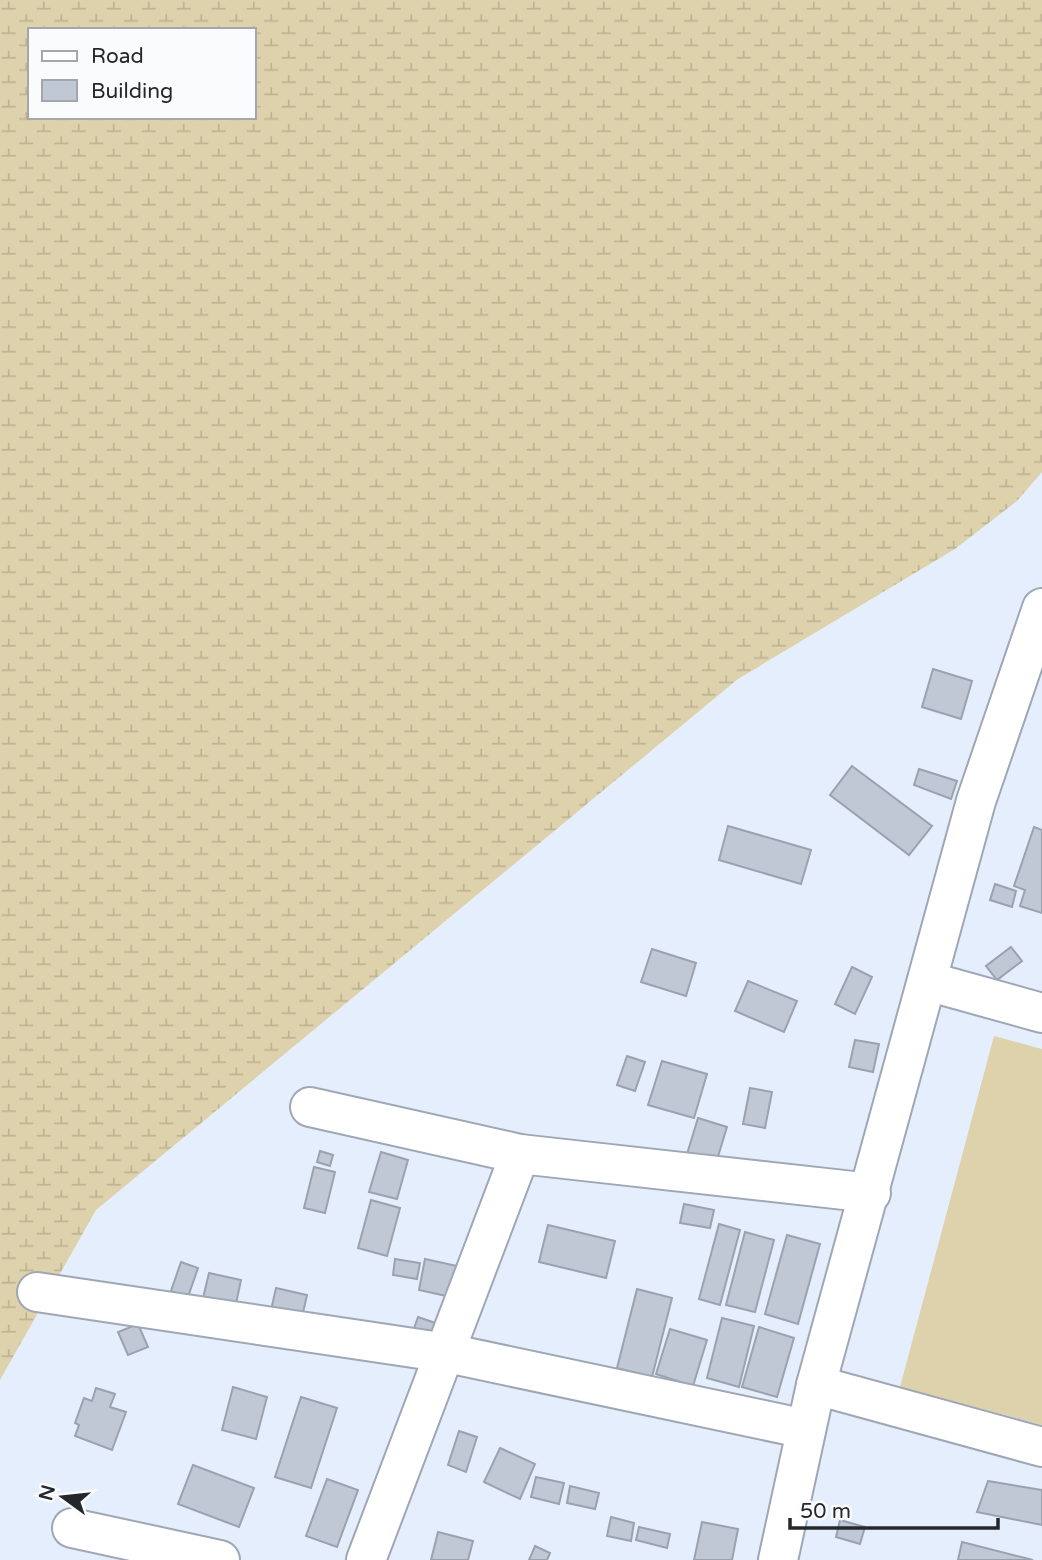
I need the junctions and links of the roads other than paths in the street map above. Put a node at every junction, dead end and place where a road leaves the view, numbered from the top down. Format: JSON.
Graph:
{"nodes":[{"id":1,"x":1042,"y":608,"type":"edge"},
{"id":2,"x":927,"y":981,"type":"junction"},
{"id":3,"x":1040,"y":1010,"type":"edge"},
{"id":4,"x":310,"y":1107,"type":"dead end"},
{"id":5,"x":520,"y":1154,"type":"junction"},
{"id":6,"x":871,"y":1194,"type":"junction"},
{"id":7,"x":37,"y":1292,"type":"dead end"},
{"id":8,"x":447,"y":1353,"type":"junction"},
{"id":9,"x":816,"y":1385,"type":"junction"},
{"id":10,"x":806,"y":1429,"type":"junction"},
{"id":11,"x":1042,"y":1447,"type":"edge"},
{"id":12,"x":72,"y":1528,"type":"dead end"},
{"id":13,"x":220,"y":1560,"type":"edge"},
{"id":14,"x":366,"y":1560,"type":"edge"},
{"id":15,"x":778,"y":1560,"type":"edge"}],
"edges":[{"from":1,"to":2,"type":"street"},
{"from":2,"to":3,"type":"street"},
{"from":2,"to":6,"type":"street"},
{"from":4,"to":5,"type":"street"},
{"from":5,"to":6,"type":"street"},
{"from":5,"to":8,"type":"street"},
{"from":6,"to":9,"type":"street"},
{"from":7,"to":8,"type":"street"},
{"from":8,"to":10,"type":"street"},
{"from":8,"to":14,"type":"street"},
{"from":9,"to":10,"type":"street"},
{"from":9,"to":11,"type":"street"},
{"from":10,"to":15,"type":"street"},
{"from":12,"to":13,"type":"street"}]}
